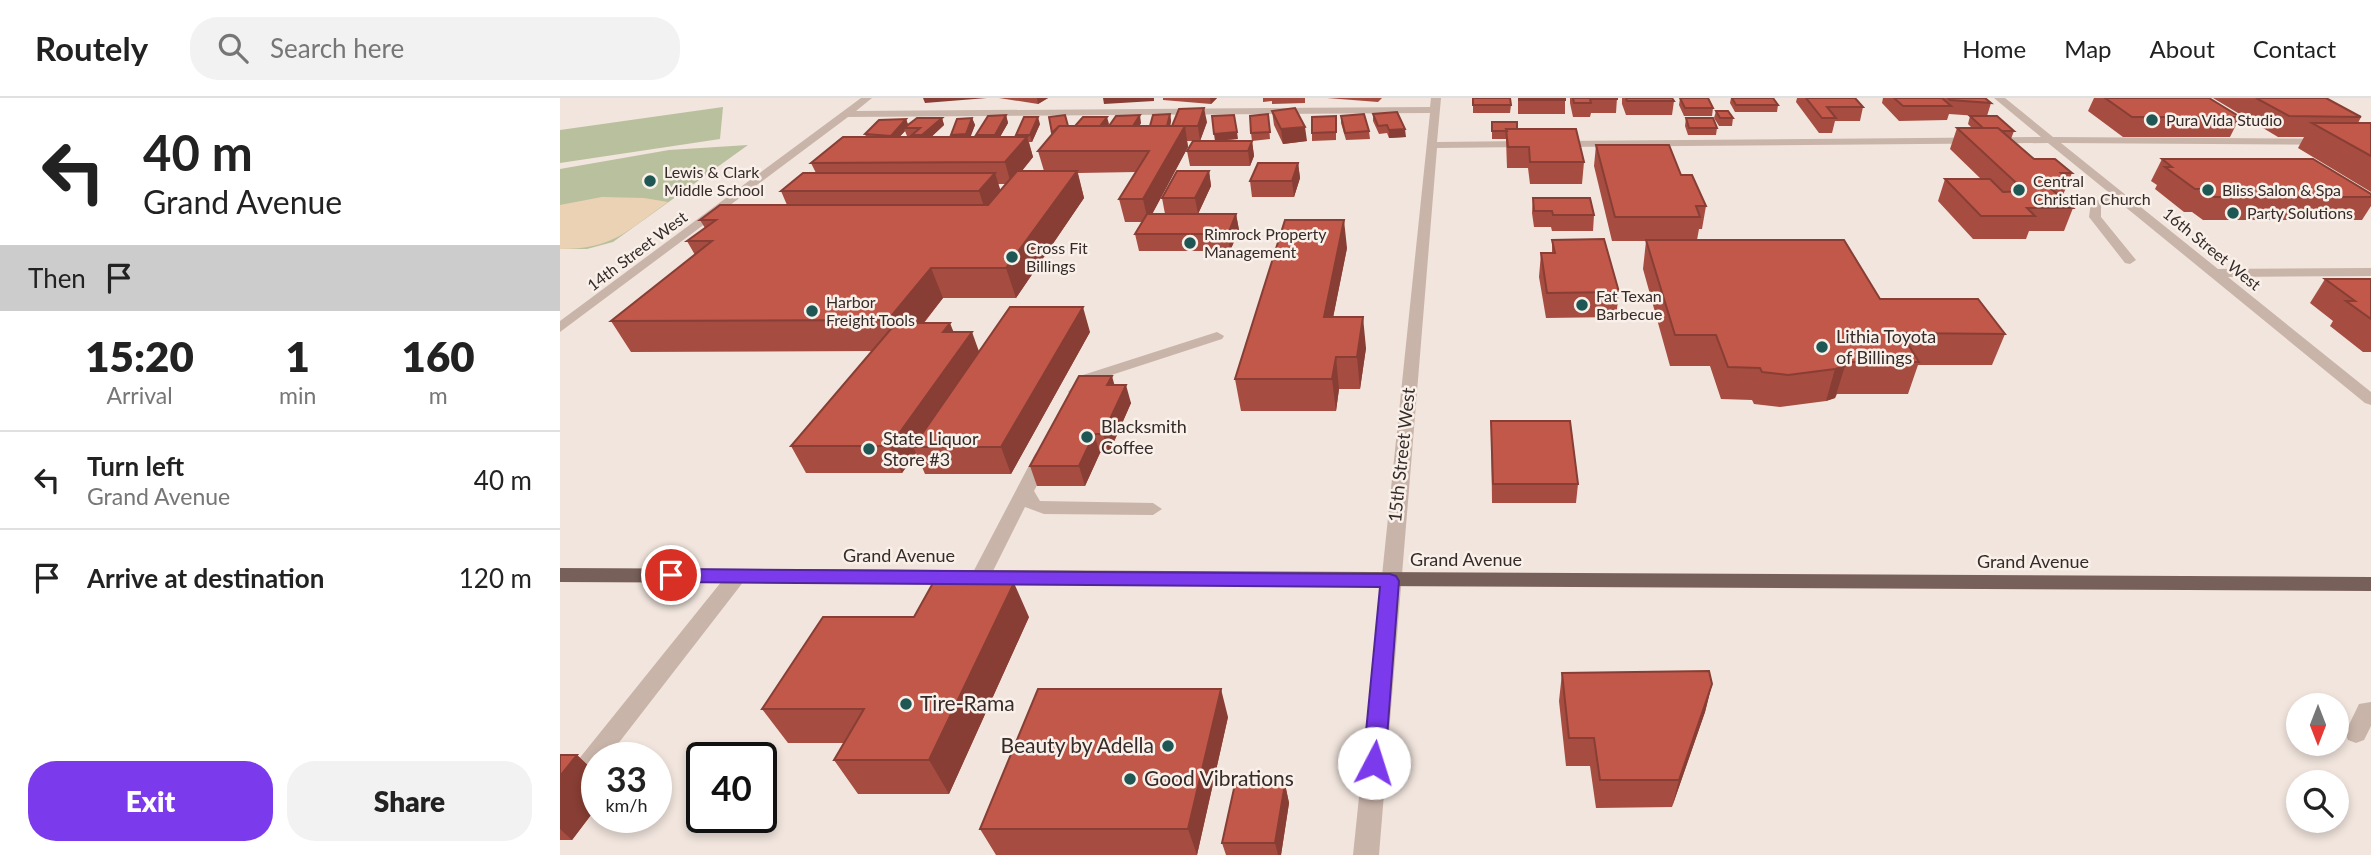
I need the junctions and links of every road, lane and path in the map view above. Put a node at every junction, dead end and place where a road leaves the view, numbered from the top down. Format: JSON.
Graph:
{"nodes":[{"id":1,"x":867,"y":98,"type":"edge"},
{"id":2,"x":1066,"y":98,"type":"edge"},
{"id":3,"x":1231,"y":98,"type":"edge"},
{"id":4,"x":1388,"y":98,"type":"edge"},
{"id":5,"x":1999,"y":98,"type":"edge"},
{"id":6,"x":1436,"y":104,"type":"edge"},
{"id":7,"x":904,"y":106,"type":"dead end"},
{"id":8,"x":1386,"y":110,"type":"junction"},
{"id":9,"x":1224,"y":111,"type":"junction"},
{"id":10,"x":1053,"y":112,"type":"junction"},
{"id":11,"x":895,"y":113,"type":"junction"},
{"id":12,"x":846,"y":114,"type":"junction"},
{"id":13,"x":2360,"y":128,"type":"edge"},
{"id":14,"x":2371,"y":134,"type":"edge"},
{"id":15,"x":2050,"y":141,"type":"junction"},
{"id":16,"x":2371,"y":142,"type":"edge"},
{"id":17,"x":1537,"y":144,"type":"edge"},
{"id":18,"x":1550,"y":144,"type":"edge"},
{"id":19,"x":1432,"y":145,"type":"junction"},
{"id":20,"x":2119,"y":197,"type":"junction"},
{"id":21,"x":2130,"y":260,"type":"dead end"},
{"id":22,"x":2371,"y":272,"type":"edge"},
{"id":23,"x":2213,"y":273,"type":"junction"},
{"id":24,"x":560,"y":328,"type":"edge"},
{"id":25,"x":1217,"y":336,"type":"dead end"},
{"id":26,"x":2367,"y":394,"type":"edge"},
{"id":27,"x":1065,"y":412,"type":"edge"},
{"id":28,"x":1054,"y":434,"type":"edge"},
{"id":29,"x":1025,"y":491,"type":"junction"},
{"id":30,"x":1153,"y":509,"type":"dead end"},
{"id":31,"x":560,"y":575,"type":"edge"},
{"id":32,"x":737,"y":576,"type":"junction"},
{"id":33,"x":980,"y":578,"type":"junction"},
{"id":34,"x":1390,"y":581,"type":"junction"},
{"id":35,"x":2371,"y":584,"type":"edge"},
{"id":36,"x":2371,"y":711,"type":"edge"},
{"id":37,"x":2356,"y":733,"type":"dead end"},
{"id":38,"x":569,"y":789,"type":"edge"},
{"id":39,"x":1366,"y":855,"type":"edge"}],
"edges":[{"from":1,"to":12,"type":"street","name":"14th Street West"},
{"from":2,"to":10,"type":"street"},
{"from":3,"to":9,"type":"street"},
{"from":4,"to":8,"type":"street"},
{"from":5,"to":15,"type":"street","name":"16th Street West"},
{"from":6,"to":8,"type":"street"},
{"from":6,"to":19,"type":"street","name":"15th Street West"},
{"from":7,"to":11,"type":"street"},
{"from":8,"to":9,"type":"street"},
{"from":9,"to":10,"type":"street"},
{"from":10,"to":11,"type":"street"},
{"from":11,"to":12,"type":"street"},
{"from":12,"to":24,"type":"street","name":"14th Street West"},
{"from":13,"to":14,"type":"street"},
{"from":15,"to":16,"type":"street"},
{"from":15,"to":18,"type":"street"},
{"from":15,"to":20,"type":"street","name":"16th Street West"},
{"from":17,"to":19,"type":"street"},
{"from":19,"to":34,"type":"street","name":"15th Street West"},
{"from":20,"to":21,"type":"street"},
{"from":20,"to":23,"type":"street","name":"16th Street West"},
{"from":22,"to":23,"type":"street"},
{"from":23,"to":26,"type":"street","name":"16th Street West"},
{"from":25,"to":27,"type":"street"},
{"from":28,"to":29,"type":"street"},
{"from":29,"to":30,"type":"street"},
{"from":29,"to":33,"type":"street"},
{"from":31,"to":32,"type":"main road","name":"Grand Avenue"},
{"from":32,"to":33,"type":"main road","name":"Grand Avenue"},
{"from":32,"to":38,"type":"street"},
{"from":33,"to":34,"type":"main road","name":"Grand Avenue"},
{"from":34,"to":35,"type":"main road","name":"Grand Avenue"},
{"from":34,"to":39,"type":"street","name":"15th Street West"},
{"from":36,"to":37,"type":"street"}]}
